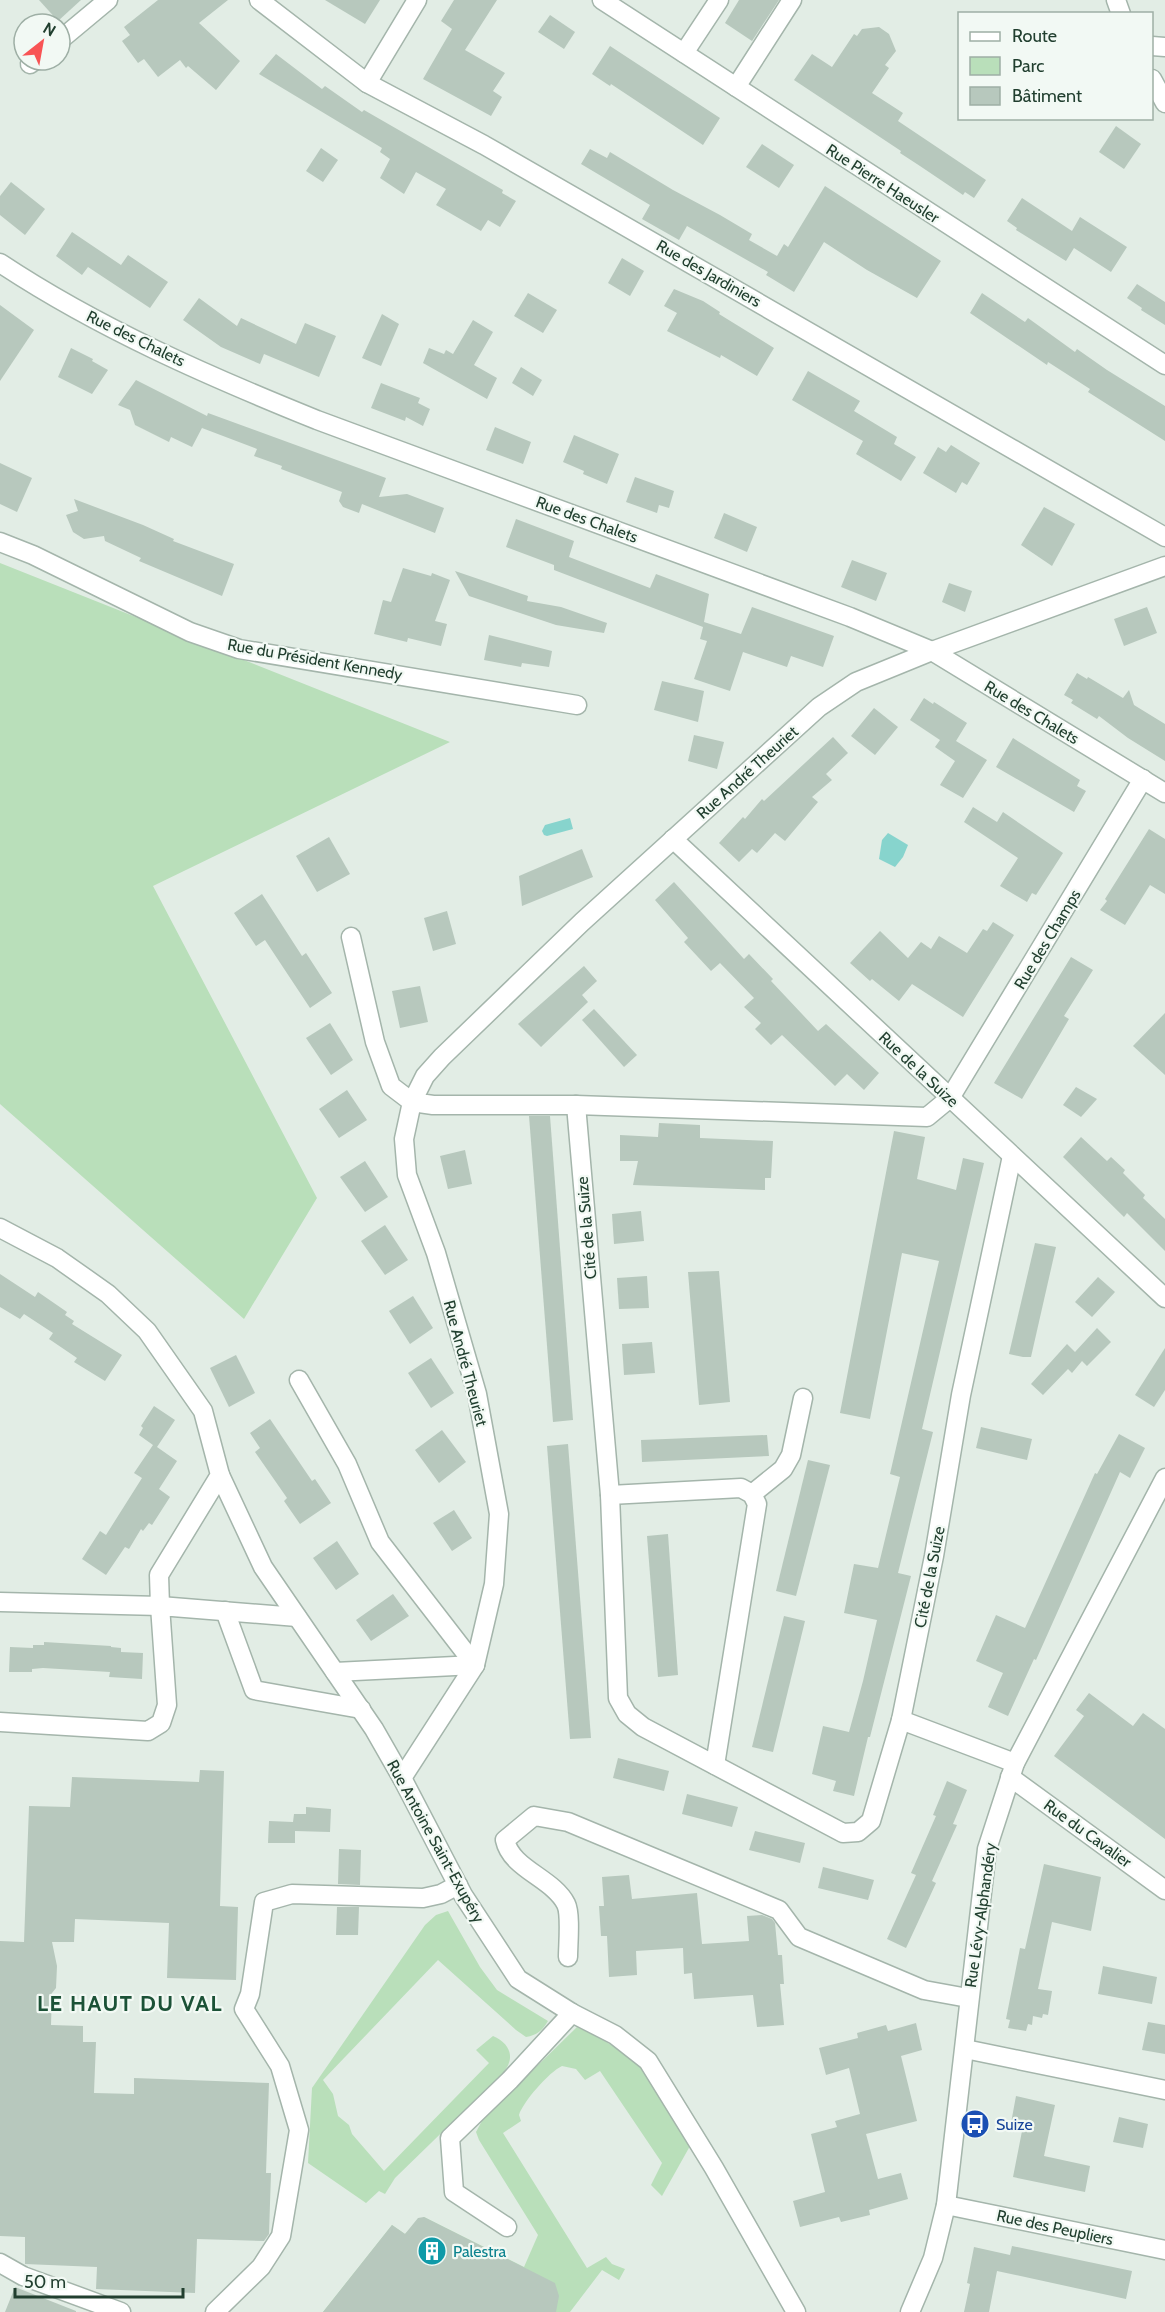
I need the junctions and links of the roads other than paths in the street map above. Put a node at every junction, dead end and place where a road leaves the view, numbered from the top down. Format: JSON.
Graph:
{"nodes":[{"id":1,"x":108,"y":0,"type":"edge"},
{"id":2,"x":259,"y":0,"type":"edge"},
{"id":3,"x":417,"y":0,"type":"edge"},
{"id":4,"x":602,"y":0,"type":"edge"},
{"id":5,"x":719,"y":0,"type":"edge"},
{"id":6,"x":792,"y":0,"type":"edge"},
{"id":7,"x":72,"y":30,"type":"edge"},
{"id":8,"x":684,"y":53,"type":"junction"},
{"id":9,"x":1153,"y":81,"type":"edge"},
{"id":10,"x":367,"y":83,"type":"junction"},
{"id":11,"x":736,"y":87,"type":"junction"},
{"id":12,"x":1165,"y":103,"type":"edge"},
{"id":13,"x":0,"y":262,"type":"edge"},
{"id":14,"x":1165,"y":365,"type":"edge"},
{"id":15,"x":1165,"y":537,"type":"edge"},
{"id":16,"x":0,"y":542,"type":"edge"},
{"id":17,"x":1165,"y":566,"type":"edge"},
{"id":18,"x":932,"y":651,"type":"junction"},
{"id":19,"x":577,"y":705,"type":"dead end"},
{"id":20,"x":1143,"y":779,"type":"junction"},
{"id":21,"x":1165,"y":792,"type":"edge"},
{"id":22,"x":673,"y":839,"type":"junction"},
{"id":23,"x":351,"y":937,"type":"dead end"},
{"id":24,"x":950,"y":1098,"type":"junction"},
{"id":25,"x":412,"y":1102,"type":"junction"},
{"id":26,"x":576,"y":1105,"type":"junction"},
{"id":27,"x":1012,"y":1156,"type":"junction"},
{"id":28,"x":0,"y":1228,"type":"edge"},
{"id":29,"x":1165,"y":1298,"type":"edge"},
{"id":30,"x":299,"y":1380,"type":"dead end"},
{"id":31,"x":803,"y":1398,"type":"dead end"},
{"id":32,"x":220,"y":1475,"type":"junction"},
{"id":33,"x":1165,"y":1478,"type":"edge"},
{"id":34,"x":752,"y":1494,"type":"junction"},
{"id":35,"x":610,"y":1495,"type":"junction"},
{"id":36,"x":0,"y":1602,"type":"edge"},
{"id":37,"x":160,"y":1606,"type":"junction"},
{"id":38,"x":225,"y":1611,"type":"junction"},
{"id":39,"x":297,"y":1617,"type":"junction"},
{"id":40,"x":475,"y":1665,"type":"junction"},
{"id":41,"x":335,"y":1672,"type":"junction"},
{"id":42,"x":361,"y":1710,"type":"junction"},
{"id":43,"x":901,"y":1720,"type":"junction"},
{"id":44,"x":0,"y":1722,"type":"edge"},
{"id":45,"x":715,"y":1765,"type":"junction"},
{"id":46,"x":1013,"y":1770,"type":"junction"},
{"id":47,"x":402,"y":1778,"type":"junction"},
{"id":48,"x":458,"y":1886,"type":"junction"},
{"id":49,"x":1165,"y":1890,"type":"edge"},
{"id":50,"x":568,"y":1957,"type":"dead end"},
{"id":51,"x":968,"y":1998,"type":"junction"},
{"id":52,"x":572,"y":2013,"type":"junction"},
{"id":53,"x":965,"y":2049,"type":"junction"},
{"id":54,"x":1165,"y":2090,"type":"edge"},
{"id":55,"x":946,"y":2205,"type":"junction"},
{"id":56,"x":507,"y":2227,"type":"dead end"},
{"id":57,"x":1165,"y":2250,"type":"edge"},
{"id":58,"x":0,"y":2263,"type":"edge"},
{"id":59,"x":121,"y":2312,"type":"edge"},
{"id":60,"x":215,"y":2312,"type":"edge"},
{"id":61,"x":796,"y":2312,"type":"edge"},
{"id":62,"x":910,"y":2312,"type":"edge"}],
"edges":[{"from":1,"to":7,"type":"street"},
{"from":2,"to":10,"type":"street","name":"Rue des Jardiniers"},
{"from":3,"to":10,"type":"street"},
{"from":4,"to":8,"type":"street","name":"Rue Pierre Haeusler"},
{"from":5,"to":8,"type":"street"},
{"from":6,"to":11,"type":"street"},
{"from":8,"to":11,"type":"street","name":"Rue Pierre Haeusler"},
{"from":9,"to":12,"type":"street"},
{"from":10,"to":15,"type":"street","name":"Rue des Jardiniers"},
{"from":11,"to":14,"type":"street","name":"Rue Pierre Haeusler"},
{"from":13,"to":18,"type":"street","name":"Rue des Chalets"},
{"from":16,"to":19,"type":"street","name":"Rue du Président Kennedy"},
{"from":17,"to":18,"type":"street","name":"Rue André Theuriet"},
{"from":18,"to":20,"type":"street","name":"Rue des Chalets"},
{"from":18,"to":22,"type":"street","name":"Rue André Theuriet"},
{"from":20,"to":21,"type":"street","name":"Rue des Chalets"},
{"from":20,"to":24,"type":"street","name":"Rue des Champs"},
{"from":22,"to":24,"type":"street","name":"Rue de la Suize"},
{"from":22,"to":25,"type":"street","name":"Rue André Theuriet"},
{"from":23,"to":25,"type":"street"},
{"from":24,"to":26,"type":"street"},
{"from":24,"to":27,"type":"street","name":"Rue de la Suize"},
{"from":25,"to":26,"type":"street"},
{"from":25,"to":40,"type":"street","name":"Rue André Theuriet"},
{"from":26,"to":35,"type":"street","name":"Cité de la Suize"},
{"from":27,"to":29,"type":"street","name":"Rue de la Suize"},
{"from":27,"to":43,"type":"street","name":"Cité de la Suize"},
{"from":28,"to":32,"type":"street","name":"Rue Antoine Saint-Exupéry"},
{"from":30,"to":40,"type":"street"},
{"from":31,"to":34,"type":"street"},
{"from":32,"to":37,"type":"street"},
{"from":32,"to":39,"type":"street","name":"Rue Antoine Saint-Exupéry"},
{"from":33,"to":46,"type":"street","name":"Rue Lévy-Alphandéry"},
{"from":34,"to":35,"type":"street"},
{"from":34,"to":45,"type":"street"},
{"from":35,"to":45,"type":"street","name":"Cité de la Suize"},
{"from":36,"to":37,"type":"street"},
{"from":37,"to":38,"type":"street"},
{"from":37,"to":44,"type":"street"},
{"from":38,"to":39,"type":"street"},
{"from":38,"to":42,"type":"street"},
{"from":39,"to":41,"type":"street","name":"Rue Antoine Saint-Exupéry"},
{"from":40,"to":41,"type":"street"},
{"from":40,"to":47,"type":"street","name":"Rue André Theuriet"},
{"from":41,"to":42,"type":"street","name":"Rue Antoine Saint-Exupéry"},
{"from":42,"to":47,"type":"street","name":"Rue Antoine Saint-Exupéry"},
{"from":43,"to":45,"type":"street","name":"Cité de la Suize"},
{"from":43,"to":46,"type":"street","name":"Rue du Cavalier"},
{"from":46,"to":49,"type":"street","name":"Rue du Cavalier"},
{"from":46,"to":51,"type":"street","name":"Rue Lévy-Alphandéry"},
{"from":47,"to":48,"type":"street","name":"Rue Antoine Saint-Exupéry"},
{"from":48,"to":52,"type":"street","name":"Rue Antoine Saint-Exupéry"},
{"from":48,"to":60,"type":"street"},
{"from":50,"to":51,"type":"street"},
{"from":51,"to":53,"type":"street","name":"Rue Lévy-Alphandéry"},
{"from":52,"to":56,"type":"street"},
{"from":52,"to":61,"type":"street","name":"Rue Antoine Saint-Exupéry"},
{"from":53,"to":54,"type":"street"},
{"from":53,"to":55,"type":"street","name":"Rue Lévy-Alphandéry"},
{"from":55,"to":57,"type":"street","name":"Rue des Peupliers"},
{"from":55,"to":62,"type":"street","name":"Rue Lévy-Alphandéry"},
{"from":58,"to":59,"type":"street"}]}
